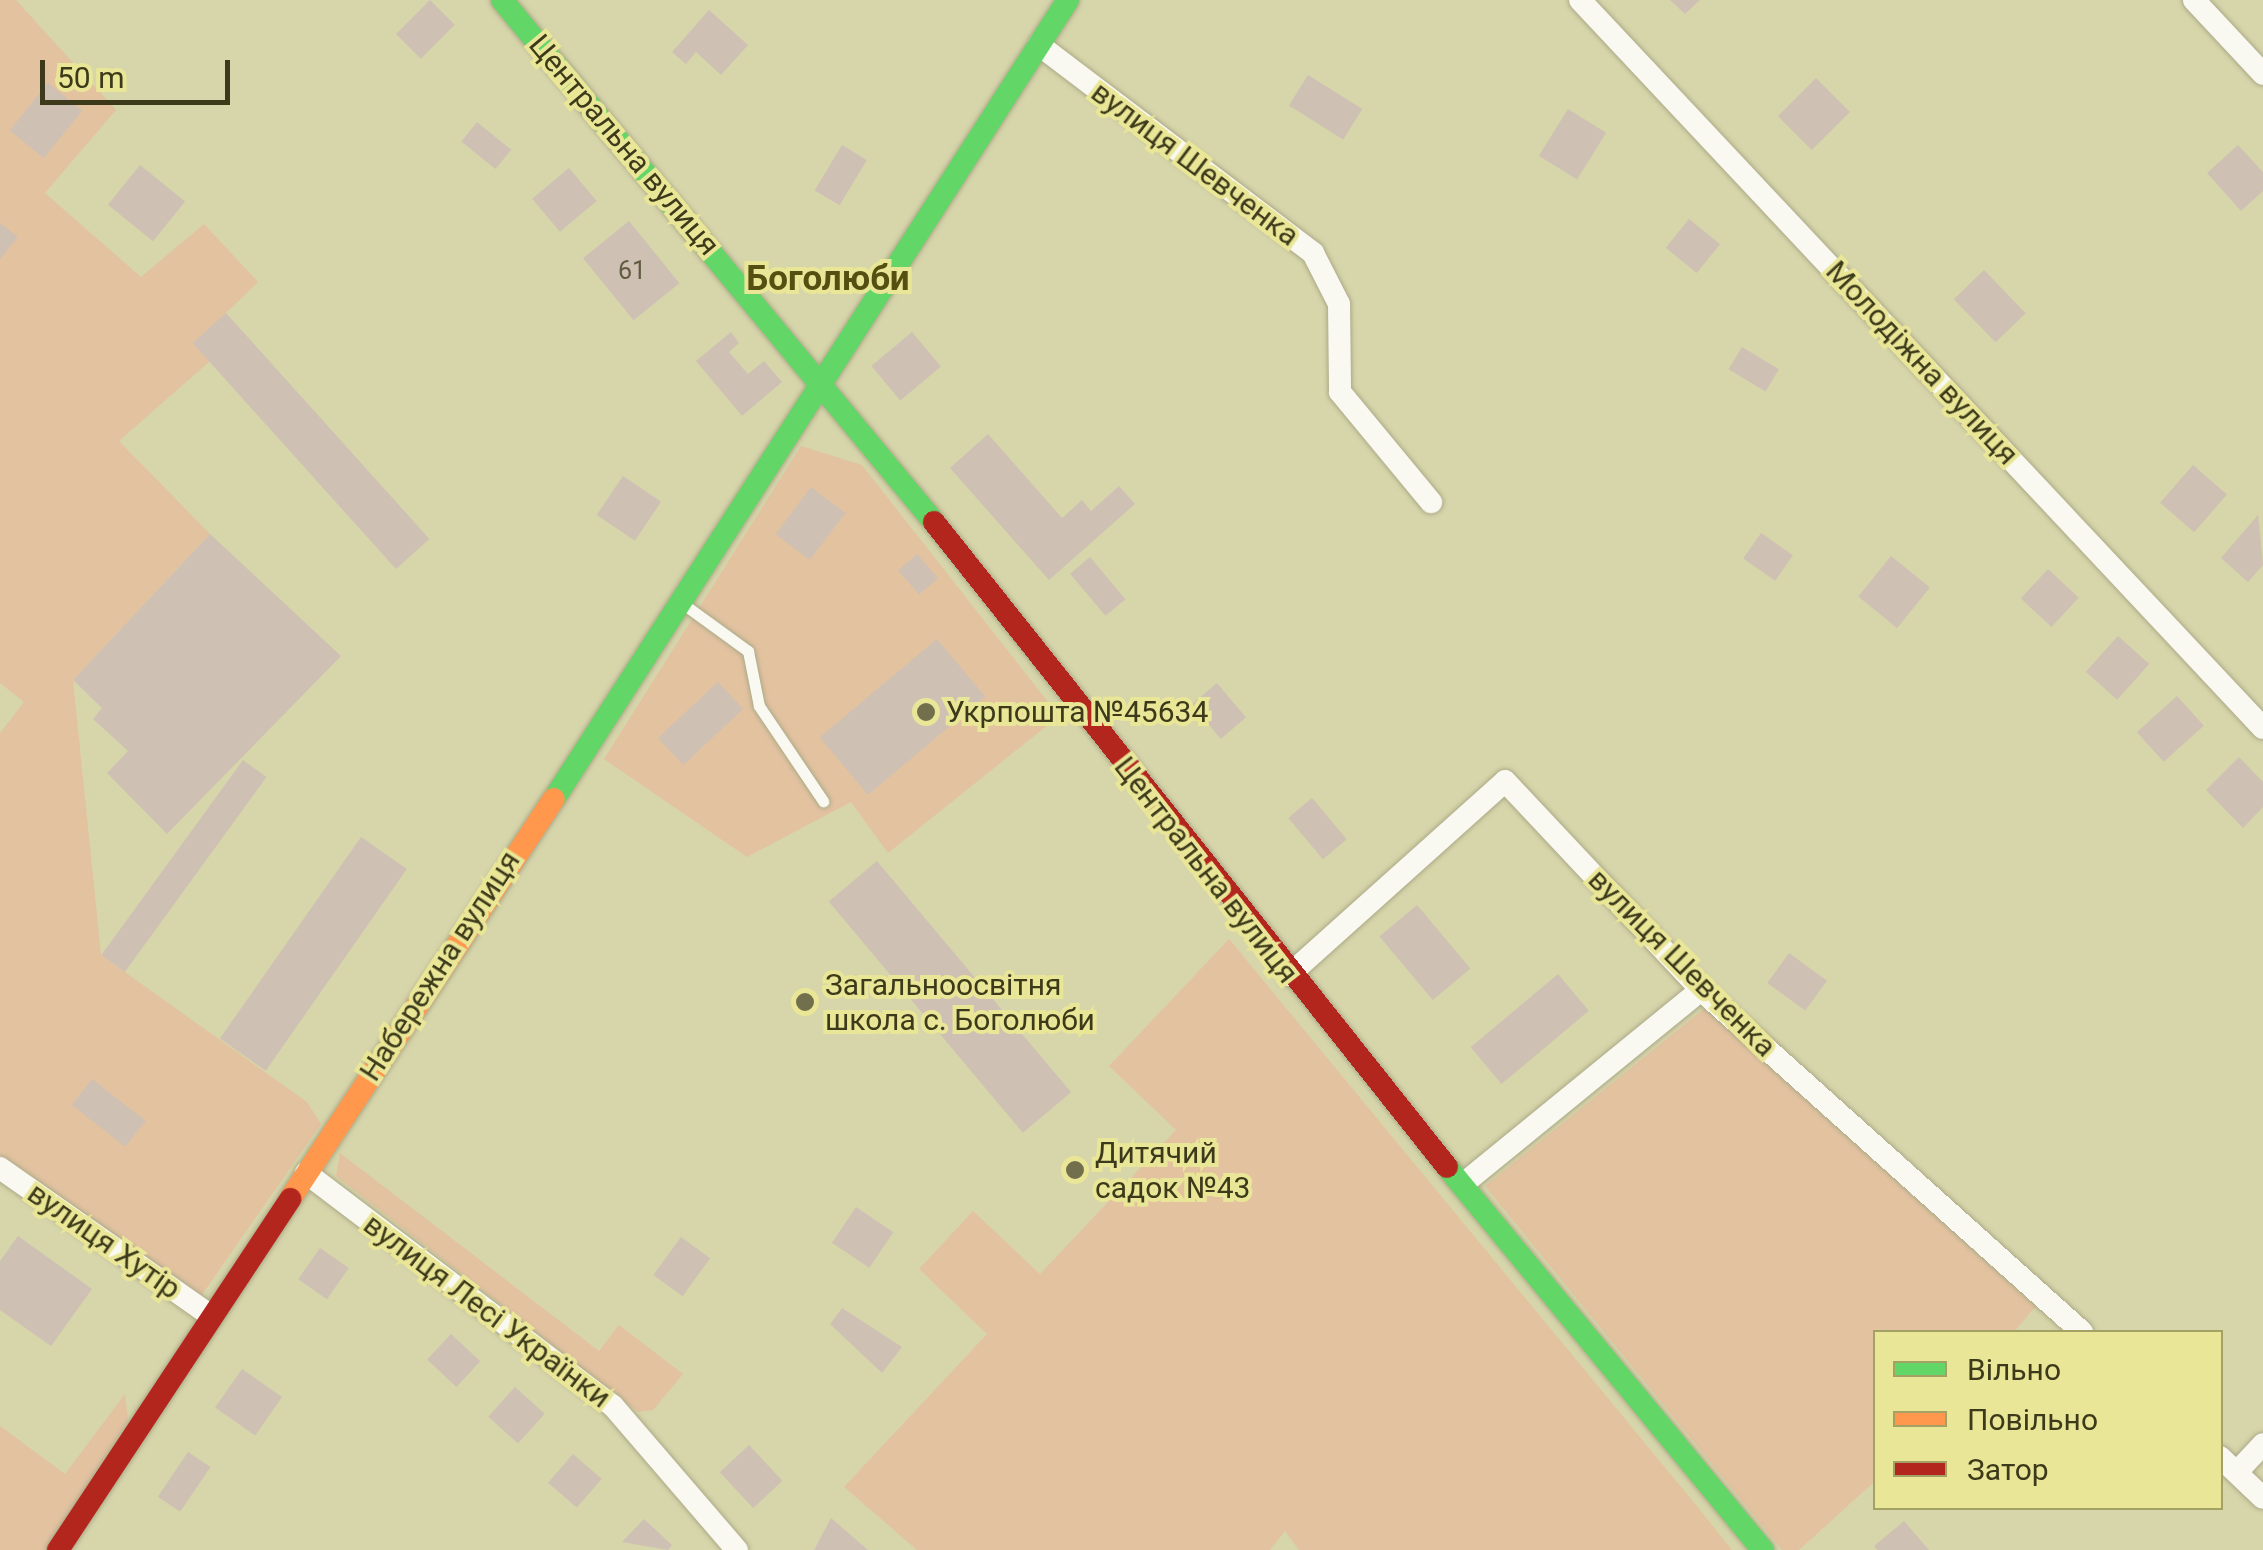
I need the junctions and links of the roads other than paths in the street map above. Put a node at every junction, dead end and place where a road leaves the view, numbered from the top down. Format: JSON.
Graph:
{"nodes":[{"id":1,"x":502,"y":0,"type":"edge"},
{"id":2,"x":1068,"y":0,"type":"edge"},
{"id":3,"x":1580,"y":0,"type":"edge"},
{"id":4,"x":2194,"y":0,"type":"edge"},
{"id":5,"x":1039,"y":46,"type":"junction"},
{"id":6,"x":2263,"y":74,"type":"edge"},
{"id":7,"x":826,"y":385,"type":"junction"},
{"id":8,"x":1431,"y":502,"type":"dead end"},
{"id":9,"x":678,"y":600,"type":"junction"},
{"id":10,"x":2263,"y":728,"type":"edge"},
{"id":11,"x":823,"y":801,"type":"dead end"},
{"id":12,"x":1288,"y":975,"type":"junction"},
{"id":13,"x":1701,"y":990,"type":"junction"},
{"id":14,"x":0,"y":1168,"type":"edge"},
{"id":15,"x":306,"y":1173,"type":"junction"},
{"id":16,"x":1463,"y":1184,"type":"junction"},
{"id":17,"x":207,"y":1313,"type":"junction"},
{"id":18,"x":2080,"y":1330,"type":"edge"},
{"id":19,"x":2263,"y":1444,"type":"edge"},
{"id":20,"x":2229,"y":1465,"type":"edge"},
{"id":21,"x":2263,"y":1498,"type":"edge"},
{"id":22,"x":58,"y":1550,"type":"edge"},
{"id":23,"x":737,"y":1550,"type":"edge"},
{"id":24,"x":1763,"y":1550,"type":"edge"}],
"edges":[{"from":1,"to":7,"type":"street","name":"Центральна вулиця"},
{"from":2,"to":5,"type":"street"},
{"from":3,"to":10,"type":"street","name":"Молодіжна вулиця"},
{"from":4,"to":6,"type":"street"},
{"from":5,"to":7,"type":"street"},
{"from":5,"to":8,"type":"street","name":"вулиця Шевченка"},
{"from":7,"to":9,"type":"street","name":"Набережна вулиця"},
{"from":7,"to":12,"type":"street","name":"Центральна вулиця"},
{"from":9,"to":11,"type":"lane"},
{"from":9,"to":15,"type":"street","name":"Набережна вулиця"},
{"from":12,"to":13,"type":"street","name":"вулиця Шевченка"},
{"from":12,"to":16,"type":"street","name":"Центральна вулиця"},
{"from":13,"to":16,"type":"street"},
{"from":13,"to":18,"type":"street","name":"вулиця Шевченка"},
{"from":14,"to":17,"type":"street","name":"вулиця Хутір"},
{"from":15,"to":17,"type":"street","name":"Набережна вулиця"},
{"from":15,"to":23,"type":"street","name":"вулиця Лесі Українки"},
{"from":16,"to":24,"type":"street","name":"Центральна вулиця"},
{"from":17,"to":22,"type":"street","name":"Набережна вулиця"},
{"from":19,"to":20,"type":"street"},
{"from":20,"to":21,"type":"street"}]}
